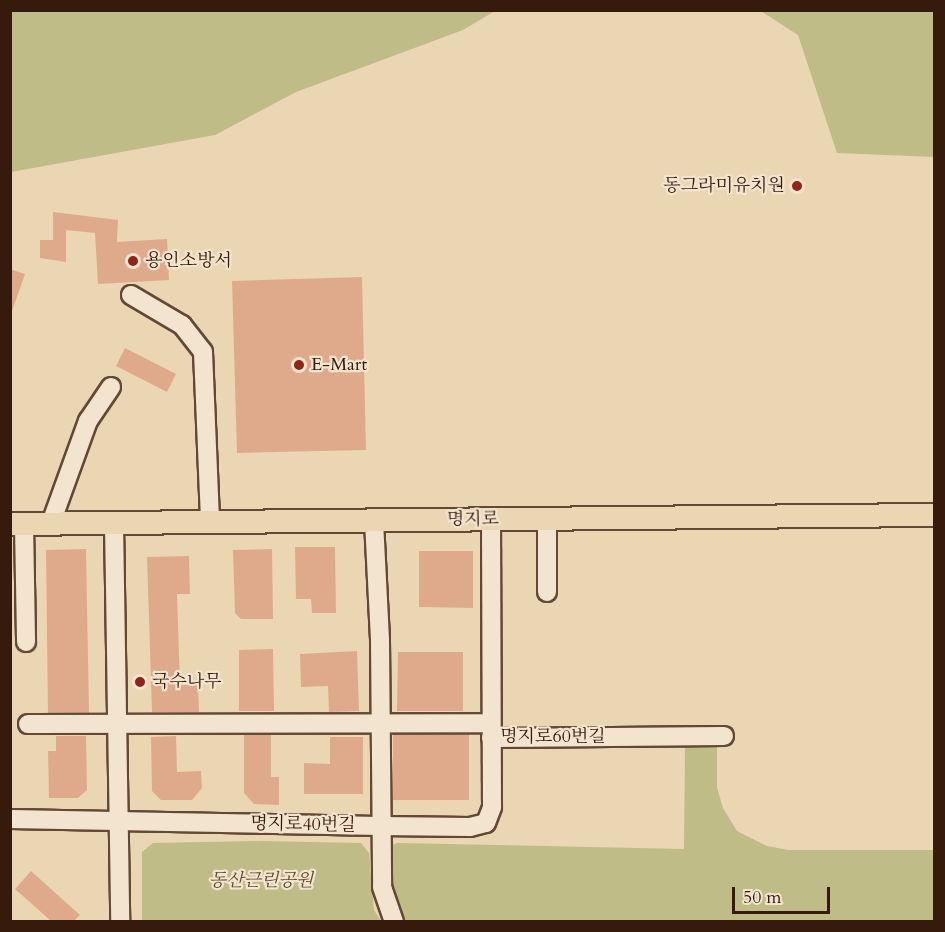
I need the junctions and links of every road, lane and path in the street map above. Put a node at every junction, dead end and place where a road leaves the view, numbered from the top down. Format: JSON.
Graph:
{"nodes":[{"id":1,"x":131,"y":295,"type":"dead end"},
{"id":2,"x":111,"y":387,"type":"dead end"},
{"id":3,"x":934,"y":515,"type":"edge"},
{"id":4,"x":491,"y":519,"type":"junction"},
{"id":5,"x":547,"y":519,"type":"junction"},
{"id":6,"x":374,"y":521,"type":"junction"},
{"id":7,"x":210,"y":522,"type":"junction"},
{"id":8,"x":51,"y":523,"type":"junction"},
{"id":9,"x":114,"y":523,"type":"junction"},
{"id":10,"x":17,"y":524,"type":"edge"},
{"id":11,"x":548,"y":592,"type":"dead end"},
{"id":12,"x":26,"y":642,"type":"dead end"},
{"id":13,"x":117,"y":722,"type":"junction"},
{"id":14,"x":381,"y":723,"type":"junction"},
{"id":15,"x":28,"y":724,"type":"dead end"},
{"id":16,"x":491,"y":731,"type":"junction"},
{"id":17,"x":724,"y":736,"type":"dead end"},
{"id":18,"x":10,"y":819,"type":"edge"},
{"id":19,"x":119,"y":820,"type":"junction"},
{"id":20,"x":380,"y":826,"type":"junction"},
{"id":21,"x":120,"y":921,"type":"edge"},
{"id":22,"x":394,"y":921,"type":"edge"}],
"edges":[{"from":1,"to":7,"type":"street"},
{"from":2,"to":8,"type":"street"},
{"from":3,"to":5,"type":"main road","name":"명지로"},
{"from":4,"to":5,"type":"main road","name":"명지로"},
{"from":4,"to":6,"type":"main road","name":"명지로"},
{"from":4,"to":16,"type":"street","name":"명지로60번길"},
{"from":5,"to":11,"type":"street"},
{"from":6,"to":7,"type":"main road","name":"명지로"},
{"from":6,"to":14,"type":"street"},
{"from":7,"to":9,"type":"main road","name":"명지로"},
{"from":8,"to":9,"type":"main road","name":"명지로"},
{"from":8,"to":10,"type":"main road","name":"명지로"},
{"from":9,"to":13,"type":"street"},
{"from":10,"to":12,"type":"street"},
{"from":13,"to":14,"type":"street"},
{"from":13,"to":15,"type":"street"},
{"from":13,"to":19,"type":"street"},
{"from":14,"to":16,"type":"street"},
{"from":14,"to":20,"type":"street"},
{"from":16,"to":17,"type":"street","name":"명지로60번길"},
{"from":16,"to":20,"type":"street","name":"명지로40번길"},
{"from":18,"to":19,"type":"street","name":"명지로40번길"},
{"from":19,"to":20,"type":"street","name":"명지로40번길"},
{"from":19,"to":21,"type":"street"},
{"from":20,"to":22,"type":"street"}]}
